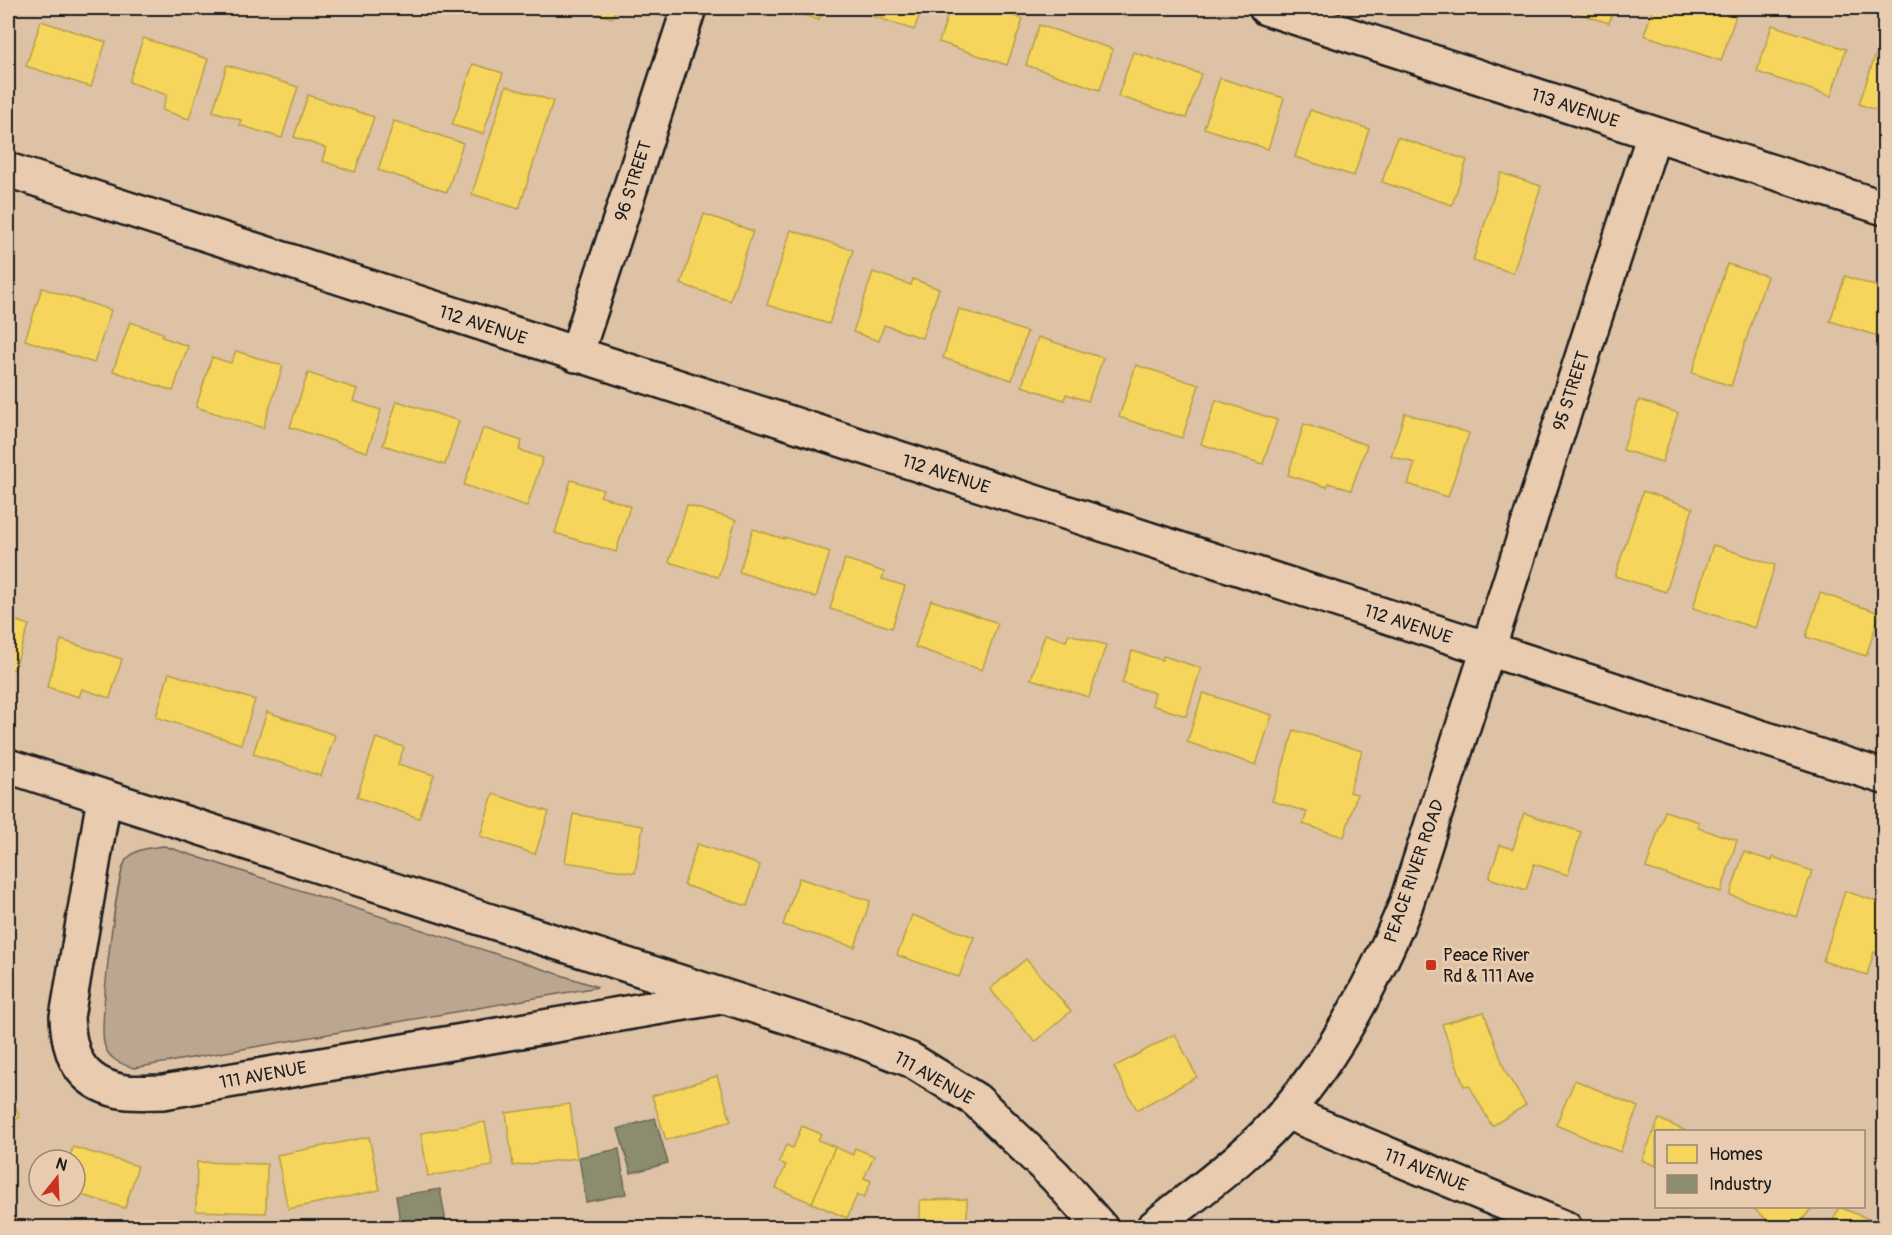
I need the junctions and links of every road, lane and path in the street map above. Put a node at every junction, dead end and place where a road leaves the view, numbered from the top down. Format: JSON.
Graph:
{"nodes":[{"id":1,"x":689,"y":8,"type":"edge"},
{"id":2,"x":1266,"y":8,"type":"edge"},
{"id":3,"x":1654,"y":134,"type":"junction"},
{"id":4,"x":8,"y":170,"type":"edge"},
{"id":5,"x":1884,"y":208,"type":"edge"},
{"id":6,"x":576,"y":355,"type":"junction"},
{"id":7,"x":1488,"y":649,"type":"junction"},
{"id":8,"x":8,"y":766,"type":"edge"},
{"id":9,"x":1884,"y":777,"type":"edge"},
{"id":10,"x":104,"y":798,"type":"junction"},
{"id":11,"x":724,"y":996,"type":"junction"},
{"id":12,"x":1286,"y":1112,"type":"junction"},
{"id":13,"x":1101,"y":1227,"type":"edge"},
{"id":14,"x":1154,"y":1227,"type":"edge"},
{"id":15,"x":1565,"y":1227,"type":"edge"}],
"edges":[{"from":1,"to":6,"type":"street","name":"96 STREET"},
{"from":2,"to":3,"type":"street","name":"113 AVENUE"},
{"from":3,"to":5,"type":"street","name":"113 AVENUE"},
{"from":3,"to":7,"type":"street","name":"95 STREET"},
{"from":4,"to":6,"type":"street","name":"112 AVENUE"},
{"from":6,"to":7,"type":"street","name":"112 AVENUE"},
{"from":7,"to":9,"type":"street","name":"112 AVENUE"},
{"from":7,"to":12,"type":"street","name":"PEACE RIVER ROAD"},
{"from":8,"to":10,"type":"street","name":"111 AVENUE"},
{"from":10,"to":11,"type":"street","name":"111 AVENUE"},
{"from":10,"to":11,"type":"street","name":"111 AVENUE"},
{"from":11,"to":13,"type":"street","name":"111 AVENUE"},
{"from":12,"to":14,"type":"street","name":"PEACE RIVER ROAD"},
{"from":12,"to":15,"type":"street","name":"111 AVENUE"}]}
